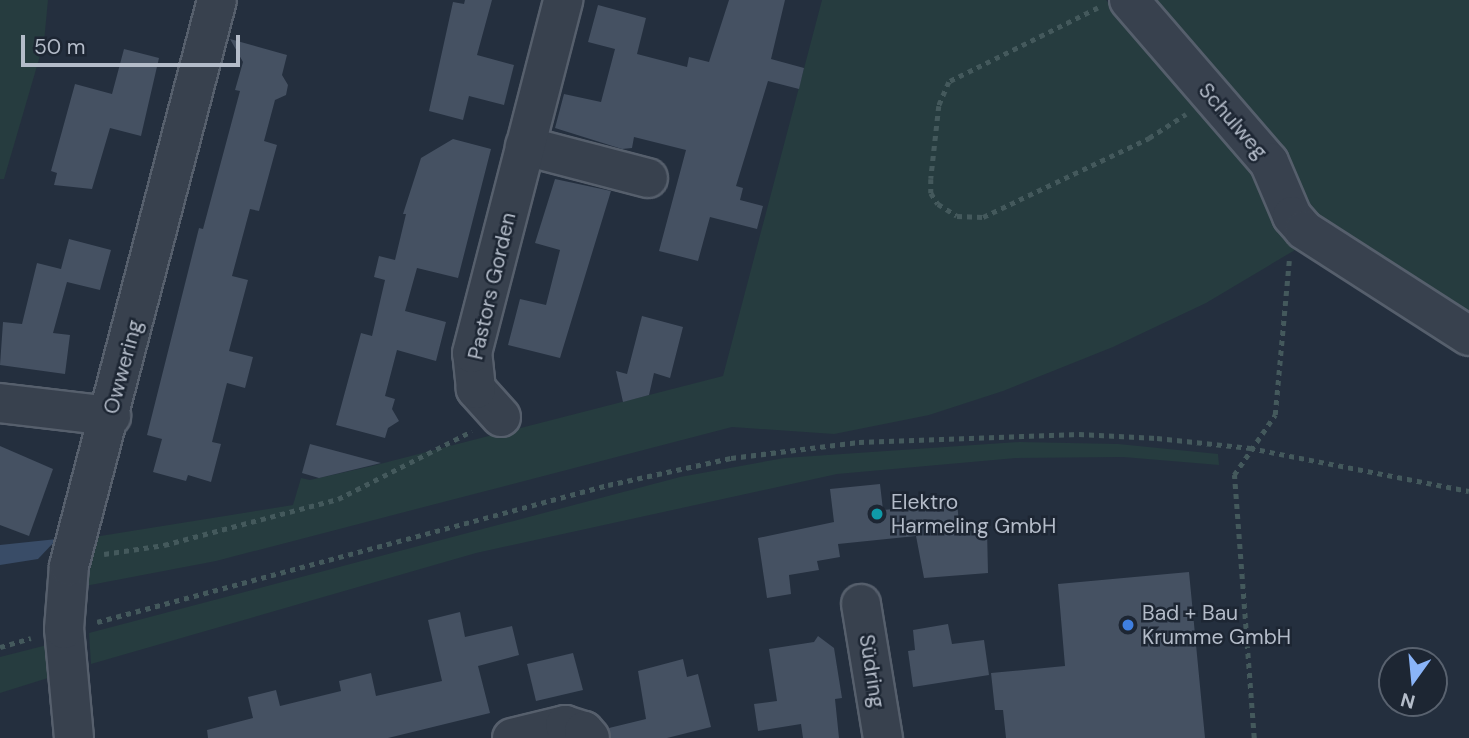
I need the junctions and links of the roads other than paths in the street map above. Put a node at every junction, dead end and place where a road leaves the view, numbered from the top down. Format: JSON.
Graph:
{"nodes":[{"id":1,"x":217,"y":0,"type":"edge"},
{"id":2,"x":563,"y":0,"type":"edge"},
{"id":3,"x":1115,"y":3,"type":"edge"},
{"id":4,"x":526,"y":146,"type":"junction"},
{"id":5,"x":648,"y":178,"type":"dead end"},
{"id":6,"x":1469,"y":336,"type":"edge"},
{"id":7,"x":0,"y":403,"type":"edge"},
{"id":8,"x":111,"y":416,"type":"junction"},
{"id":9,"x":500,"y":416,"type":"road end"},
{"id":10,"x":861,"y":604,"type":"dead end"},
{"id":11,"x":74,"y":738,"type":"edge"},
{"id":12,"x":512,"y":738,"type":"edge"},
{"id":13,"x":590,"y":738,"type":"edge"},
{"id":14,"x":883,"y":738,"type":"edge"}],
"edges":[{"from":1,"to":8,"type":"street","name":"Owwering"},
{"from":2,"to":4,"type":"street","name":"Pastors Gorden"},
{"from":3,"to":6,"type":"street","name":"Schulweg"},
{"from":4,"to":5,"type":"street"},
{"from":4,"to":9,"type":"street","name":"Pastors Gorden"},
{"from":7,"to":8,"type":"street"},
{"from":8,"to":11,"type":"street","name":"Owwering"},
{"from":10,"to":14,"type":"street","name":"Südring"},
{"from":12,"to":13,"type":"street"}]}
